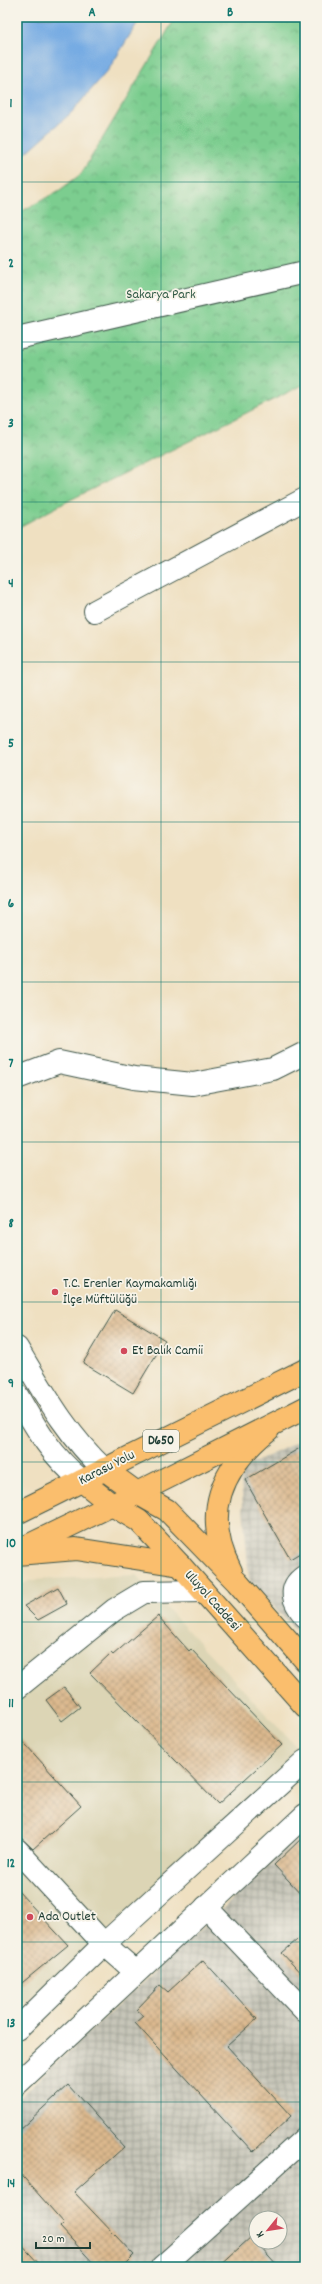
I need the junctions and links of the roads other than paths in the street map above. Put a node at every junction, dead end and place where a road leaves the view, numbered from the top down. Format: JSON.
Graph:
{"nodes":[{"id":1,"x":305,"y":272,"type":"edge"},
{"id":2,"x":17,"y":338,"type":"edge"},
{"id":3,"x":305,"y":500,"type":"edge"},
{"id":4,"x":95,"y":611,"type":"dead end"},
{"id":5,"x":305,"y":1054,"type":"edge"},
{"id":6,"x":17,"y":1078,"type":"edge"},
{"id":7,"x":17,"y":1348,"type":"edge"},
{"id":8,"x":305,"y":1370,"type":"edge"},
{"id":9,"x":17,"y":1395,"type":"edge"},
{"id":10,"x":305,"y":1408,"type":"edge"},
{"id":11,"x":278,"y":1421,"type":"junction"},
{"id":12,"x":104,"y":1469,"type":"junction"},
{"id":13,"x":82,"y":1481,"type":"junction"},
{"id":14,"x":137,"y":1493,"type":"junction"},
{"id":15,"x":112,"y":1505,"type":"junction"},
{"id":16,"x":17,"y":1514,"type":"edge"},
{"id":17,"x":17,"y":1550,"type":"edge"},
{"id":18,"x":17,"y":1554,"type":"edge"},
{"id":19,"x":180,"y":1565,"type":"junction"},
{"id":20,"x":305,"y":1576,"type":"edge"},
{"id":21,"x":237,"y":1582,"type":"junction"},
{"id":22,"x":203,"y":1591,"type":"junction"},
{"id":23,"x":305,"y":1616,"type":"edge"},
{"id":24,"x":305,"y":1660,"type":"edge"},
{"id":25,"x":17,"y":1688,"type":"edge"},
{"id":26,"x":305,"y":1706,"type":"edge"},
{"id":27,"x":305,"y":1761,"type":"edge"},
{"id":28,"x":305,"y":1815,"type":"edge"},
{"id":29,"x":17,"y":1850,"type":"edge"},
{"id":30,"x":206,"y":1907,"type":"junction"},
{"id":31,"x":104,"y":1944,"type":"junction"},
{"id":32,"x":136,"y":1972,"type":"junction"},
{"id":33,"x":305,"y":2010,"type":"edge"},
{"id":34,"x":17,"y":2029,"type":"edge"},
{"id":35,"x":17,"y":2084,"type":"edge"},
{"id":36,"x":305,"y":2138,"type":"edge"},
{"id":37,"x":162,"y":2267,"type":"edge"}],
"edges":[{"from":1,"to":2,"type":"street"},
{"from":3,"to":4,"type":"street"},
{"from":5,"to":6,"type":"street"},
{"from":7,"to":12,"type":"street"},
{"from":8,"to":12,"type":"main road","name":"Karasu Yolu","number":"D650"},
{"from":9,"to":13,"type":"street"},
{"from":10,"to":11,"type":"main road","number":"D650"},
{"from":11,"to":14,"type":"main road","number":"D650"},
{"from":11,"to":21,"type":"main road"},
{"from":12,"to":13,"type":"main road","name":"Karasu Yolu","number":"D650"},
{"from":12,"to":14,"type":"main road"},
{"from":13,"to":15,"type":"main road","name":"Uluyol Caddesi"},
{"from":13,"to":16,"type":"main road","name":"Karasu Yolu","number":"D650"},
{"from":14,"to":15,"type":"main road","number":"D650"},
{"from":14,"to":21,"type":"main road"},
{"from":15,"to":17,"type":"main road","number":"D650"},
{"from":15,"to":19,"type":"main road","name":"Uluyol Caddesi"},
{"from":18,"to":19,"type":"main road"},
{"from":19,"to":22,"type":"main road","name":"Uluyol Caddesi"},
{"from":20,"to":23,"type":"street"},
{"from":21,"to":24,"type":"main road"},
{"from":22,"to":25,"type":"street"},
{"from":22,"to":26,"type":"main road","name":"Uluyol Caddesi"},
{"from":27,"to":31,"type":"street"},
{"from":28,"to":30,"type":"street"},
{"from":29,"to":31,"type":"street"},
{"from":30,"to":32,"type":"street"},
{"from":30,"to":33,"type":"street"},
{"from":31,"to":32,"type":"street"},
{"from":31,"to":34,"type":"street"},
{"from":32,"to":35,"type":"street"},
{"from":36,"to":37,"type":"street"}]}
